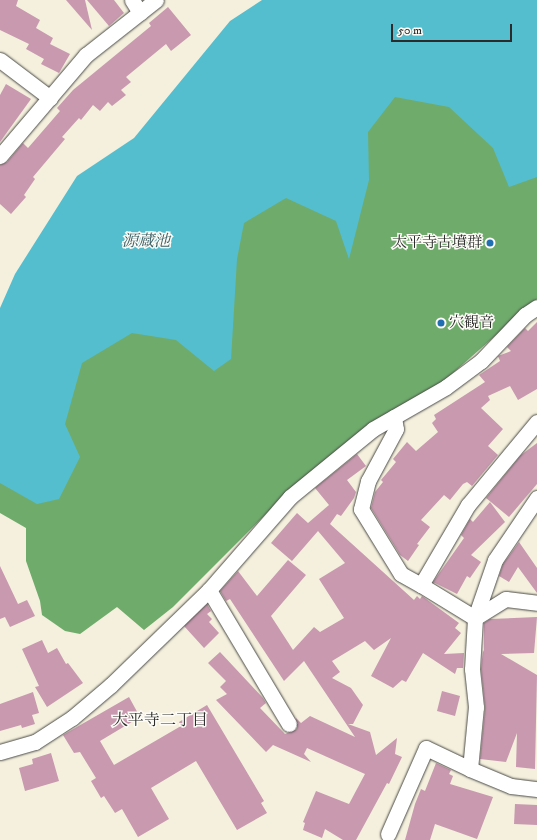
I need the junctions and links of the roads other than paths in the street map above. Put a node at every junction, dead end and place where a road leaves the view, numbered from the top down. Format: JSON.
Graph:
{"nodes":[{"id":1,"x":132,"y":0,"type":"edge"},
{"id":2,"x":156,"y":0,"type":"edge"},
{"id":3,"x":140,"y":13,"type":"junction"},
{"id":4,"x":0,"y":60,"type":"edge"},
{"id":5,"x":50,"y":98,"type":"junction"},
{"id":6,"x":0,"y":155,"type":"edge"},
{"id":7,"x":537,"y":307,"type":"edge"},
{"id":8,"x":394,"y":416,"type":"junction"},
{"id":9,"x":537,"y":422,"type":"edge"},
{"id":10,"x":537,"y":498,"type":"edge"},
{"id":11,"x":421,"y":585,"type":"junction"},
{"id":12,"x":209,"y":590,"type":"junction"},
{"id":13,"x":537,"y":603,"type":"edge"},
{"id":14,"x":475,"y":618,"type":"junction"},
{"id":15,"x":289,"y":724,"type":"dead end"},
{"id":16,"x":0,"y":752,"type":"edge"},
{"id":17,"x":470,"y":769,"type":"junction"},
{"id":18,"x":537,"y":789,"type":"edge"},
{"id":19,"x":388,"y":834,"type":"dead end"}],
"edges":[{"from":1,"to":3,"type":"street"},
{"from":2,"to":3,"type":"street"},
{"from":3,"to":5,"type":"street"},
{"from":4,"to":5,"type":"street"},
{"from":5,"to":6,"type":"street"},
{"from":7,"to":8,"type":"street"},
{"from":8,"to":11,"type":"street"},
{"from":8,"to":12,"type":"street"},
{"from":9,"to":11,"type":"street"},
{"from":10,"to":14,"type":"street"},
{"from":11,"to":14,"type":"street"},
{"from":12,"to":15,"type":"street"},
{"from":12,"to":16,"type":"street"},
{"from":13,"to":14,"type":"street"},
{"from":14,"to":17,"type":"street"},
{"from":17,"to":18,"type":"street"},
{"from":17,"to":19,"type":"street"}]}
